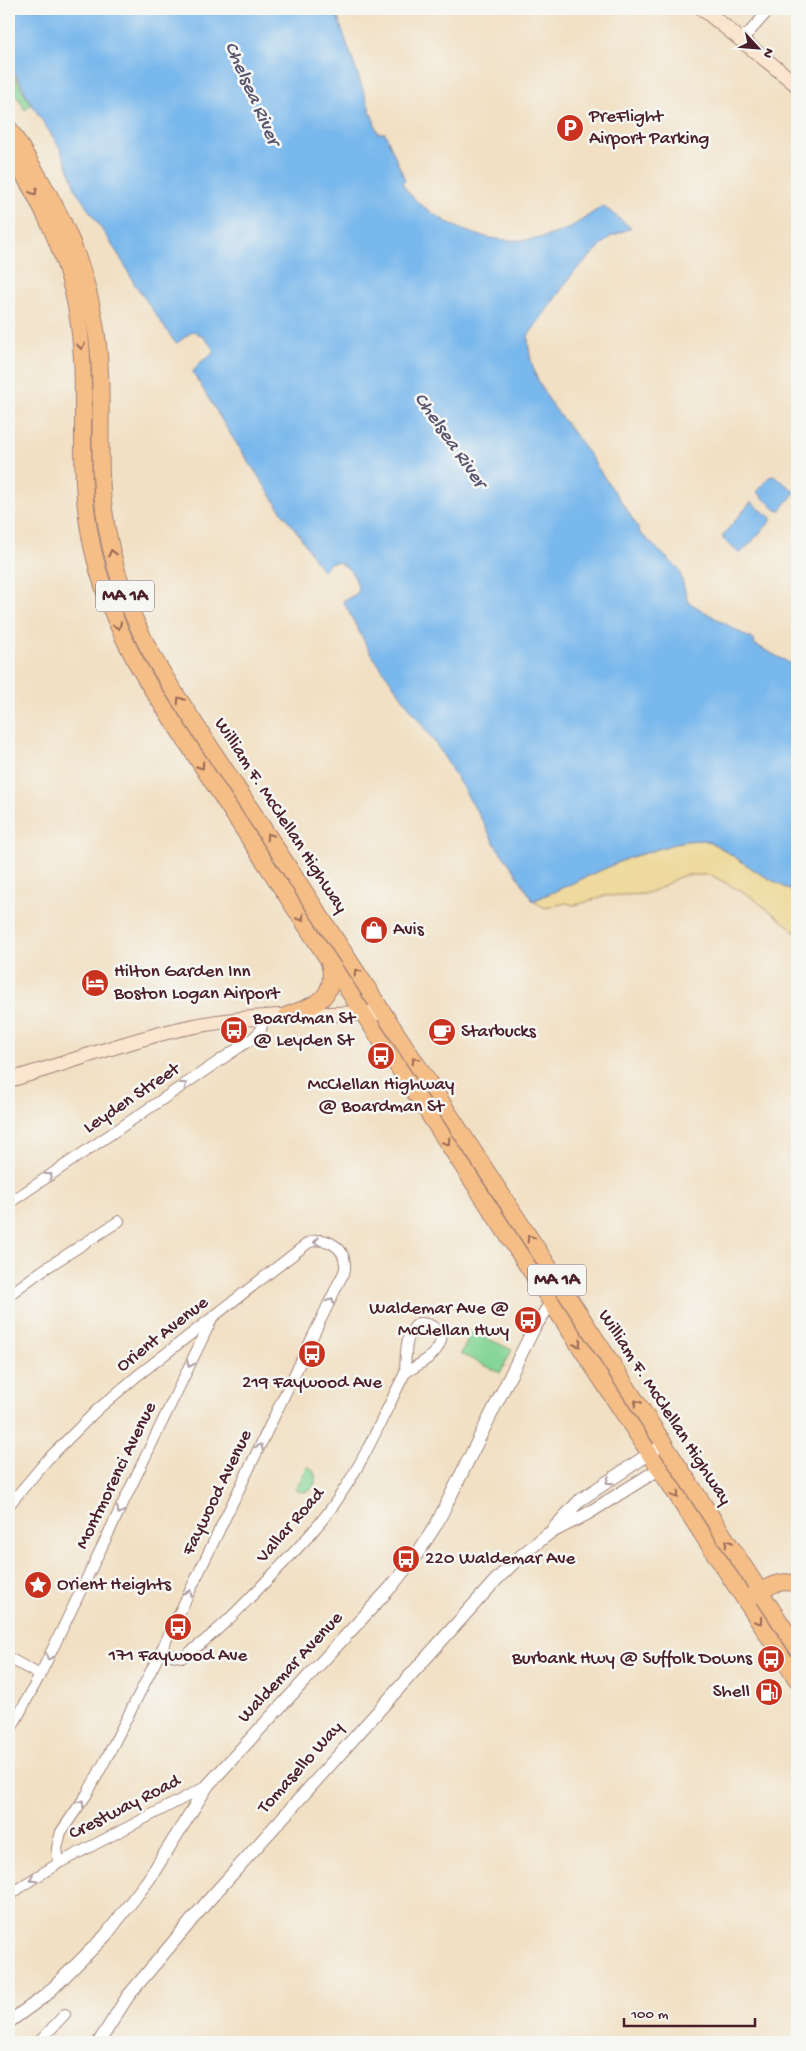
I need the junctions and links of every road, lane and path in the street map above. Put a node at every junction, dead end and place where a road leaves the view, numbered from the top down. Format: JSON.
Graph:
{"nodes":[{"id":1,"x":703,"y":9,"type":"edge"},
{"id":2,"x":770,"y":9,"type":"edge"},
{"id":3,"x":742,"y":40,"type":"junction"},
{"id":4,"x":797,"y":85,"type":"edge"},
{"id":5,"x":9,"y":128,"type":"edge"},
{"id":6,"x":9,"y":151,"type":"edge"},
{"id":7,"x":328,"y":958,"type":"junction"},
{"id":8,"x":364,"y":1013,"type":"junction"},
{"id":9,"x":384,"y":1013,"type":"junction"},
{"id":10,"x":287,"y":1015,"type":"junction"},
{"id":11,"x":264,"y":1017,"type":"junction"},
{"id":12,"x":30,"y":1074,"type":"junction"},
{"id":13,"x":9,"y":1080,"type":"edge"},
{"id":14,"x":9,"y":1086,"type":"edge"},
{"id":15,"x":9,"y":1203,"type":"edge"},
{"id":16,"x":119,"y":1221,"type":"dead end"},
{"id":17,"x":345,"y":1271,"type":"joint"},
{"id":18,"x":9,"y":1295,"type":"edge"},
{"id":19,"x":551,"y":1303,"type":"junction"},
{"id":20,"x":211,"y":1320,"type":"junction"},
{"id":21,"x":404,"y":1373,"type":"junction"},
{"id":22,"x":664,"y":1444,"type":"junction"},
{"id":23,"x":649,"y":1454,"type":"junction"},
{"id":24,"x":659,"y":1469,"type":"junction"},
{"id":25,"x":9,"y":1505,"type":"edge"},
{"id":26,"x":548,"y":1534,"type":"junction"},
{"id":27,"x":797,"y":1584,"type":"edge"},
{"id":28,"x":760,"y":1591,"type":"junction"},
{"id":29,"x":745,"y":1600,"type":"junction"},
{"id":30,"x":797,"y":1648,"type":"edge"},
{"id":31,"x":160,"y":1653,"type":"junction"},
{"id":32,"x":9,"y":1658,"type":"edge"},
{"id":33,"x":40,"y":1674,"type":"junction"},
{"id":34,"x":797,"y":1680,"type":"edge"},
{"id":35,"x":9,"y":1733,"type":"edge"},
{"id":36,"x":208,"y":1785,"type":"junction"},
{"id":37,"x":59,"y":1863,"type":"junction"},
{"id":38,"x":9,"y":1896,"type":"edge"},
{"id":39,"x":65,"y":2014,"type":"dead end"},
{"id":40,"x":9,"y":2022,"type":"edge"},
{"id":41,"x":39,"y":2042,"type":"edge"},
{"id":42,"x":99,"y":2042,"type":"edge"}],
"edges":[{"from":1,"to":3,"type":"main road"},
{"from":2,"to":3,"type":"street"},
{"from":3,"to":4,"type":"main road"},
{"from":9,"to":5,"type":"highway","name":"William F. McClellan Highway","number":"MA 1A","one_way":true},
{"from":6,"to":7,"type":"highway","name":"William F. McClellan Highway","number":"MA 1A","one_way":true},
{"from":7,"to":8,"type":"highway","name":"William F. McClellan Highway","number":"MA 1A"},
{"from":7,"to":10,"type":"highway"},
{"from":8,"to":9,"type":"main road"},
{"from":8,"to":10,"type":"main road"},
{"from":8,"to":19,"type":"highway","name":"William F. McClellan Highway","number":"MA 1A","one_way":true},
{"from":22,"to":9,"type":"highway","name":"William F. McClellan Highway","number":"MA 1A","one_way":true},
{"from":10,"to":11,"type":"main road"},
{"from":11,"to":12,"type":"main road"},
{"from":15,"to":11,"type":"street","name":"Leyden Street","one_way":true},
{"from":12,"to":13,"type":"main road"},
{"from":12,"to":14,"type":"street"},
{"from":16,"to":18,"type":"street"},
{"from":17,"to":20,"type":"street","name":"Orient Avenue","one_way":true},
{"from":31,"to":17,"type":"street","name":"Faywood Avenue","one_way":true},
{"from":19,"to":23,"type":"highway","name":"William F. McClellan Highway","number":"MA 1A","one_way":true},
{"from":19,"to":36,"type":"street","name":"Waldemar Avenue"},
{"from":20,"to":25,"type":"street","name":"Orient Avenue"},
{"from":20,"to":33,"type":"street","name":"Montmorenci Avenue","one_way":true},
{"from":21,"to":21,"type":"street","name":"Vallar Road"},
{"from":21,"to":31,"type":"street","name":"Vallar Road"},
{"from":22,"to":23,"type":"street","name":"Tomasello Way"},
{"from":28,"to":22,"type":"highway","name":"William F. McClellan Highway","number":"MA 1A","one_way":true},
{"from":23,"to":24,"type":"highway","name":"William F. McClellan Highway","number":"MA 1A"},
{"from":23,"to":26,"type":"street","name":"Tomasello Way","one_way":true},
{"from":24,"to":26,"type":"street","name":"Tomasello Way"},
{"from":24,"to":29,"type":"highway","name":"William F. McClellan Highway","number":"MA 1A","one_way":true},
{"from":26,"to":42,"type":"street","name":"Tomasello Way"},
{"from":27,"to":28,"type":"highway"},
{"from":28,"to":29,"type":"highway"},
{"from":28,"to":30,"type":"highway","number":"MA 1A"},
{"from":29,"to":34,"type":"highway","number":"MA 1A","one_way":true},
{"from":37,"to":31,"type":"street","name":"Faywood Avenue","one_way":true},
{"from":32,"to":33,"type":"street"},
{"from":33,"to":35,"type":"street","name":"Montmorenci Avenue"},
{"from":36,"to":37,"type":"street","name":"Crestway Road"},
{"from":36,"to":40,"type":"street","name":"Waldemar Avenue"},
{"from":37,"to":38,"type":"street","one_way":true},
{"from":39,"to":41,"type":"street"}]}
